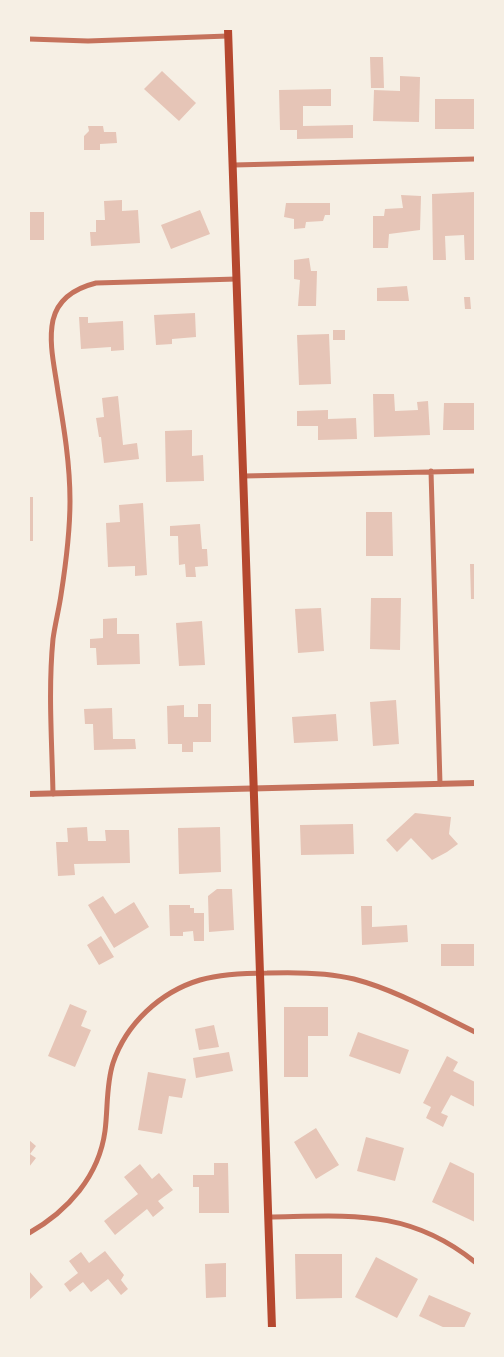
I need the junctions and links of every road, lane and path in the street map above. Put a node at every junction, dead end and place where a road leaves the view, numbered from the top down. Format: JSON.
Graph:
{"nodes":[{"id":1,"x":228,"y":33,"type":"edge"},
{"id":2,"x":29,"y":39,"type":"edge"},
{"id":3,"x":475,"y":159,"type":"edge"},
{"id":4,"x":234,"y":165,"type":"junction"},
{"id":5,"x":237,"y":279,"type":"junction"},
{"id":6,"x":430,"y":471,"type":"junction"},
{"id":7,"x":475,"y":471,"type":"edge"},
{"id":8,"x":244,"y":476,"type":"junction"},
{"id":9,"x":475,"y":783,"type":"edge"},
{"id":10,"x":440,"y":784,"type":"junction"},
{"id":11,"x":254,"y":789,"type":"junction"},
{"id":12,"x":29,"y":794,"type":"edge"},
{"id":13,"x":54,"y":794,"type":"junction"},
{"id":14,"x":260,"y":973,"type":"junction"},
{"id":15,"x":475,"y":1032,"type":"edge"},
{"id":16,"x":268,"y":1217,"type":"junction"},
{"id":17,"x":29,"y":1233,"type":"edge"},
{"id":18,"x":475,"y":1262,"type":"edge"},
{"id":19,"x":272,"y":1328,"type":"edge"}],
"edges":[{"from":1,"to":2,"type":"street"},
{"from":1,"to":4,"type":"main road"},
{"from":3,"to":4,"type":"street"},
{"from":4,"to":5,"type":"main road"},
{"from":5,"to":8,"type":"main road"},
{"from":5,"to":13,"type":"street"},
{"from":6,"to":7,"type":"street"},
{"from":6,"to":8,"type":"street"},
{"from":6,"to":10,"type":"street"},
{"from":8,"to":11,"type":"main road"},
{"from":9,"to":10,"type":"street"},
{"from":10,"to":11,"type":"street"},
{"from":11,"to":13,"type":"street"},
{"from":11,"to":14,"type":"main road"},
{"from":12,"to":13,"type":"street"},
{"from":14,"to":15,"type":"street"},
{"from":14,"to":16,"type":"main road"},
{"from":14,"to":17,"type":"street"},
{"from":16,"to":18,"type":"street"},
{"from":16,"to":19,"type":"main road"}]}
